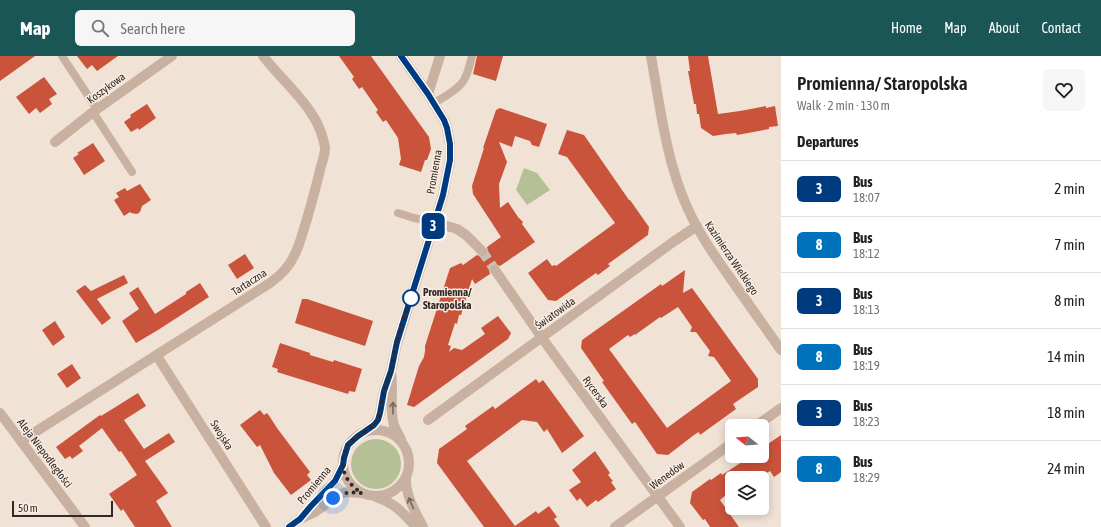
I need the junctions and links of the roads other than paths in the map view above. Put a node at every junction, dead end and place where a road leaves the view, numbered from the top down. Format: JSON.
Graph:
{"nodes":[{"id":1,"x":62,"y":56,"type":"edge"},
{"id":2,"x":172,"y":56,"type":"edge"},
{"id":3,"x":263,"y":56,"type":"edge"},
{"id":4,"x":401,"y":56,"type":"edge"},
{"id":5,"x":440,"y":56,"type":"edge"},
{"id":6,"x":472,"y":56,"type":"edge"},
{"id":7,"x":651,"y":56,"type":"edge"},
{"id":8,"x":428,"y":94,"type":"junction"},
{"id":9,"x":434,"y":103,"type":"junction"},
{"id":10,"x":95,"y":110,"type":"junction"},
{"id":11,"x":55,"y":142,"type":"dead end"},
{"id":12,"x":132,"y":172,"type":"dead end"},
{"id":13,"x":398,"y":213,"type":"dead end"},
{"id":14,"x":434,"y":222,"type":"junction"},
{"id":15,"x":696,"y":226,"type":"junction"},
{"id":16,"x":482,"y":251,"type":"tunnel mouth"},
{"id":17,"x":495,"y":270,"type":"tunnel mouth"},
{"id":18,"x":542,"y":338,"type":"junction"},
{"id":19,"x":781,"y":350,"type":"edge"},
{"id":20,"x":157,"y":356,"type":"junction"},
{"id":21,"x":391,"y":371,"type":"junction"},
{"id":22,"x":781,"y":408,"type":"edge"},
{"id":23,"x":0,"y":413,"type":"edge"},
{"id":24,"x":766,"y":419,"type":"edge"},
{"id":25,"x":428,"y":420,"type":"dead end"},
{"id":26,"x":364,"y":432,"type":"junction"},
{"id":27,"x":21,"y":441,"type":"junction"},
{"id":28,"x":402,"y":443,"type":"junction"},
{"id":29,"x":725,"y":448,"type":"edge"},
{"id":30,"x":343,"y":465,"type":"junction"},
{"id":31,"x":406,"y":476,"type":"junction"},
{"id":32,"x":362,"y":493,"type":"junction"},
{"id":33,"x":374,"y":496,"type":"junction"},
{"id":34,"x":658,"y":496,"type":"junction"},
{"id":35,"x":300,"y":519,"type":"junction"},
{"id":36,"x":85,"y":527,"type":"edge"},
{"id":37,"x":266,"y":527,"type":"edge"},
{"id":38,"x":289,"y":527,"type":"edge"},
{"id":39,"x":416,"y":527,"type":"edge"},
{"id":40,"x":423,"y":527,"type":"edge"},
{"id":41,"x":615,"y":527,"type":"edge"},
{"id":42,"x":680,"y":527,"type":"edge"}],
"edges":[{"from":1,"to":10,"type":"lane"},
{"from":2,"to":10,"type":"street","name":"Koszykowa"},
{"from":3,"to":20,"type":"street","name":"Tartaczna"},
{"from":4,"to":8,"type":"street","name":"Promienna"},
{"from":5,"to":8,"type":"street"},
{"from":6,"to":9,"type":"lane"},
{"from":7,"to":15,"type":"street","name":"Kazimierza Wielkiego"},
{"from":8,"to":9,"type":"street","name":"Promienna"},
{"from":9,"to":14,"type":"street","name":"Promienna"},
{"from":10,"to":11,"type":"street","name":"Koszykowa"},
{"from":10,"to":12,"type":"lane"},
{"from":13,"to":14,"type":"lane"},
{"from":14,"to":16,"type":"street"},
{"from":14,"to":21,"type":"street","name":"Promienna"},
{"from":15,"to":18,"type":"street","name":"Światowida"},
{"from":15,"to":19,"type":"street","name":"Kazimierza Wielkiego"},
{"from":17,"to":18,"type":"street","name":"Rycerska"},
{"from":18,"to":25,"type":"street","name":"Światowida"},
{"from":18,"to":34,"type":"street","name":"Rycerska"},
{"from":20,"to":27,"type":"street","name":"Tartaczna"},
{"from":20,"to":37,"type":"street","name":"Swojska"},
{"from":21,"to":26,"type":"street","name":"Promienna"},
{"from":28,"to":21,"type":"street","name":"Promienna","one_way":true},
{"from":22,"to":24,"type":"street"},
{"from":23,"to":27,"type":"street","name":"Aleja Niepodległości"},
{"from":26,"to":28,"type":"street"},
{"from":26,"to":30,"type":"street"},
{"from":27,"to":36,"type":"street","name":"Aleja Niepodległości"},
{"from":28,"to":31,"type":"street"},
{"from":29,"to":34,"type":"street","name":"Wenedów"},
{"from":30,"to":32,"type":"street"},
{"from":30,"to":35,"type":"street","name":"Promienna"},
{"from":31,"to":33,"type":"street"},
{"from":40,"to":31,"type":"street","one_way":true},
{"from":32,"to":33,"type":"street"},
{"from":32,"to":35,"type":"street","name":"Promienna"},
{"from":33,"to":39,"type":"street"},
{"from":34,"to":41,"type":"street","name":"Wenedów"},
{"from":34,"to":42,"type":"street","name":"Rycerska"},
{"from":35,"to":38,"type":"street","name":"Promienna"}]}
